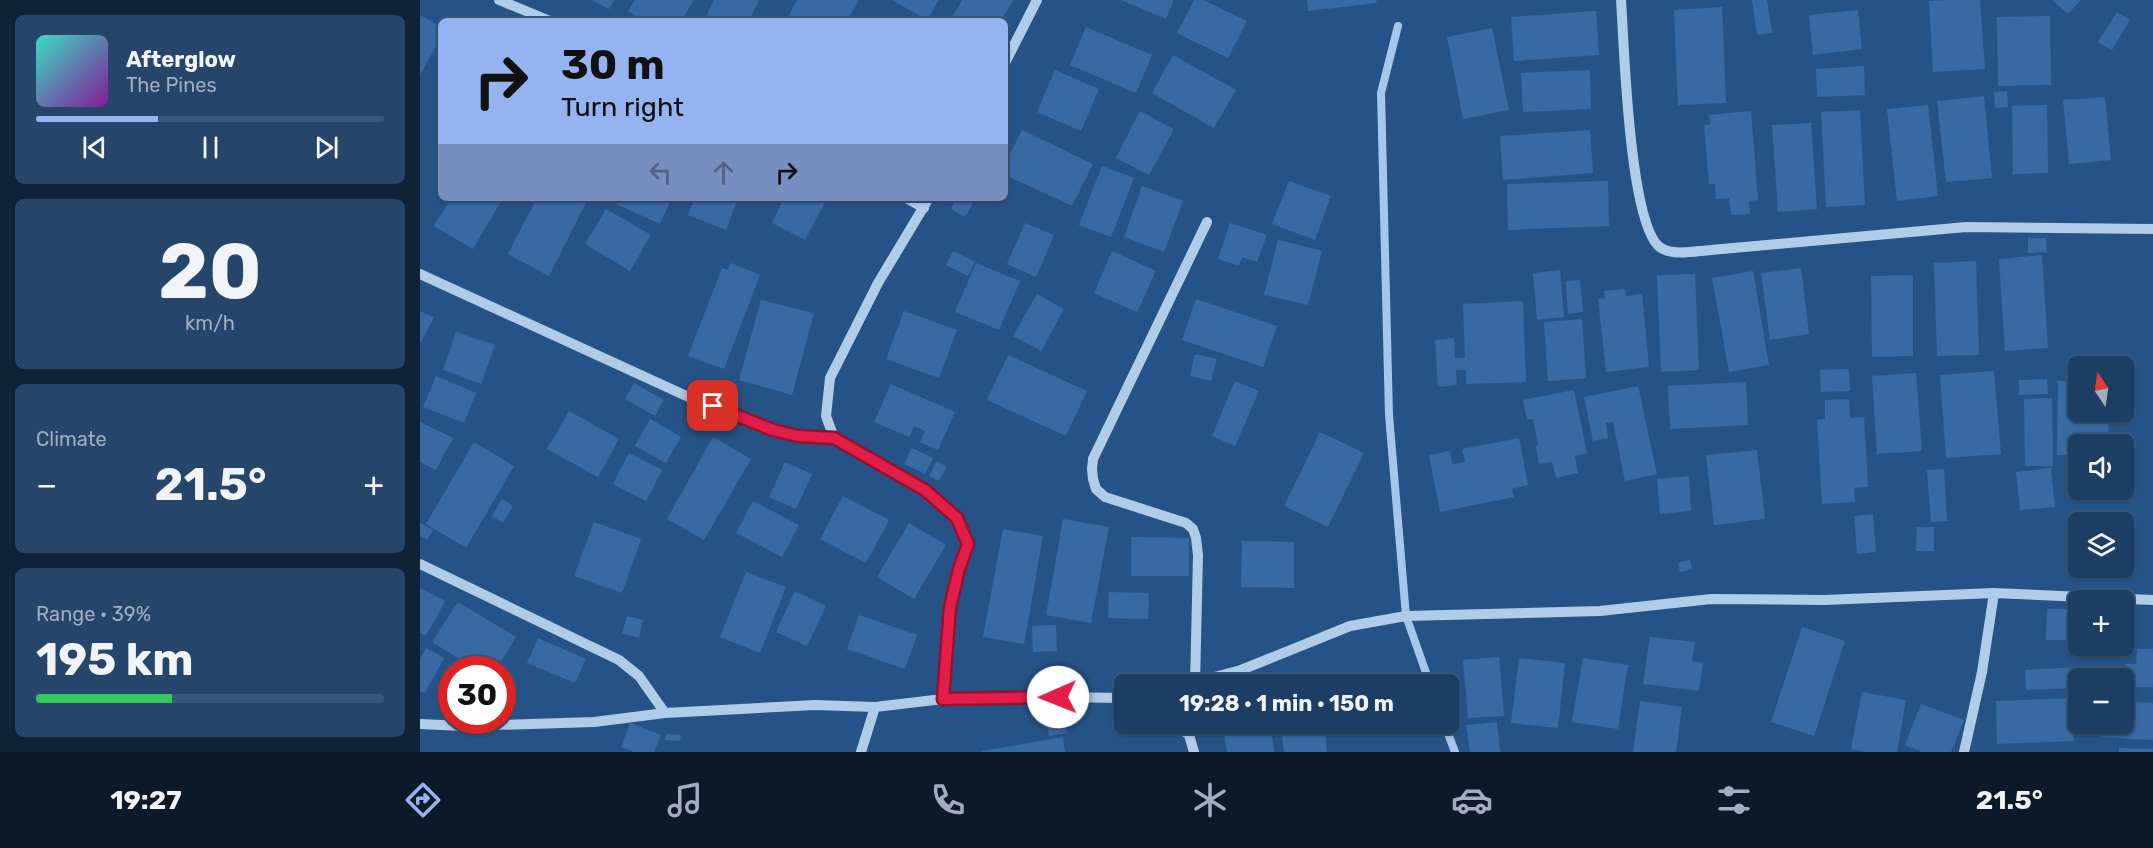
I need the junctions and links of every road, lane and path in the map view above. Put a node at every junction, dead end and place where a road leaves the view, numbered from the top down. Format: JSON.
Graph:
{"nodes":[{"id":1,"x":499,"y":0,"type":"edge"},
{"id":2,"x":1037,"y":0,"type":"edge"},
{"id":3,"x":1621,"y":0,"type":"edge"},
{"id":4,"x":543,"y":18,"type":"edge"},
{"id":5,"x":1008,"y":57,"type":"edge"},
{"id":6,"x":927,"y":203,"type":"edge"},
{"id":7,"x":1207,"y":222,"type":"dead end"},
{"id":8,"x":2153,"y":229,"type":"edge"},
{"id":9,"x":420,"y":274,"type":"edge"},
{"id":10,"x":834,"y":438,"type":"junction"},
{"id":11,"x":420,"y":564,"type":"edge"},
{"id":12,"x":1994,"y":593,"type":"junction"},
{"id":13,"x":2153,"y":600,"type":"edge"},
{"id":14,"x":1193,"y":674,"type":"edge"},
{"id":15,"x":1224,"y":674,"type":"edge"},
{"id":16,"x":1114,"y":698,"type":"edge"},
{"id":17,"x":943,"y":699,"type":"junction"},
{"id":18,"x":875,"y":706,"type":"junction"},
{"id":19,"x":665,"y":713,"type":"junction"},
{"id":20,"x":420,"y":724,"type":"edge"},
{"id":21,"x":1191,"y":734,"type":"edge"},
{"id":22,"x":861,"y":752,"type":"edge"},
{"id":23,"x":1194,"y":752,"type":"edge"},
{"id":24,"x":1964,"y":752,"type":"edge"}],
"edges":[{"from":1,"to":4,"type":"street"},
{"from":2,"to":5,"type":"street"},
{"from":3,"to":8,"type":"street"},
{"from":6,"to":10,"type":"street"},
{"from":7,"to":14,"type":"street"},
{"from":9,"to":10,"type":"street"},
{"from":10,"to":17,"type":"street"},
{"from":11,"to":19,"type":"street"},
{"from":12,"to":13,"type":"street"},
{"from":12,"to":15,"type":"street"},
{"from":12,"to":24,"type":"street"},
{"from":16,"to":17,"type":"street"},
{"from":17,"to":18,"type":"street"},
{"from":18,"to":19,"type":"street"},
{"from":18,"to":22,"type":"street"},
{"from":19,"to":20,"type":"street"},
{"from":21,"to":23,"type":"street"}]}
